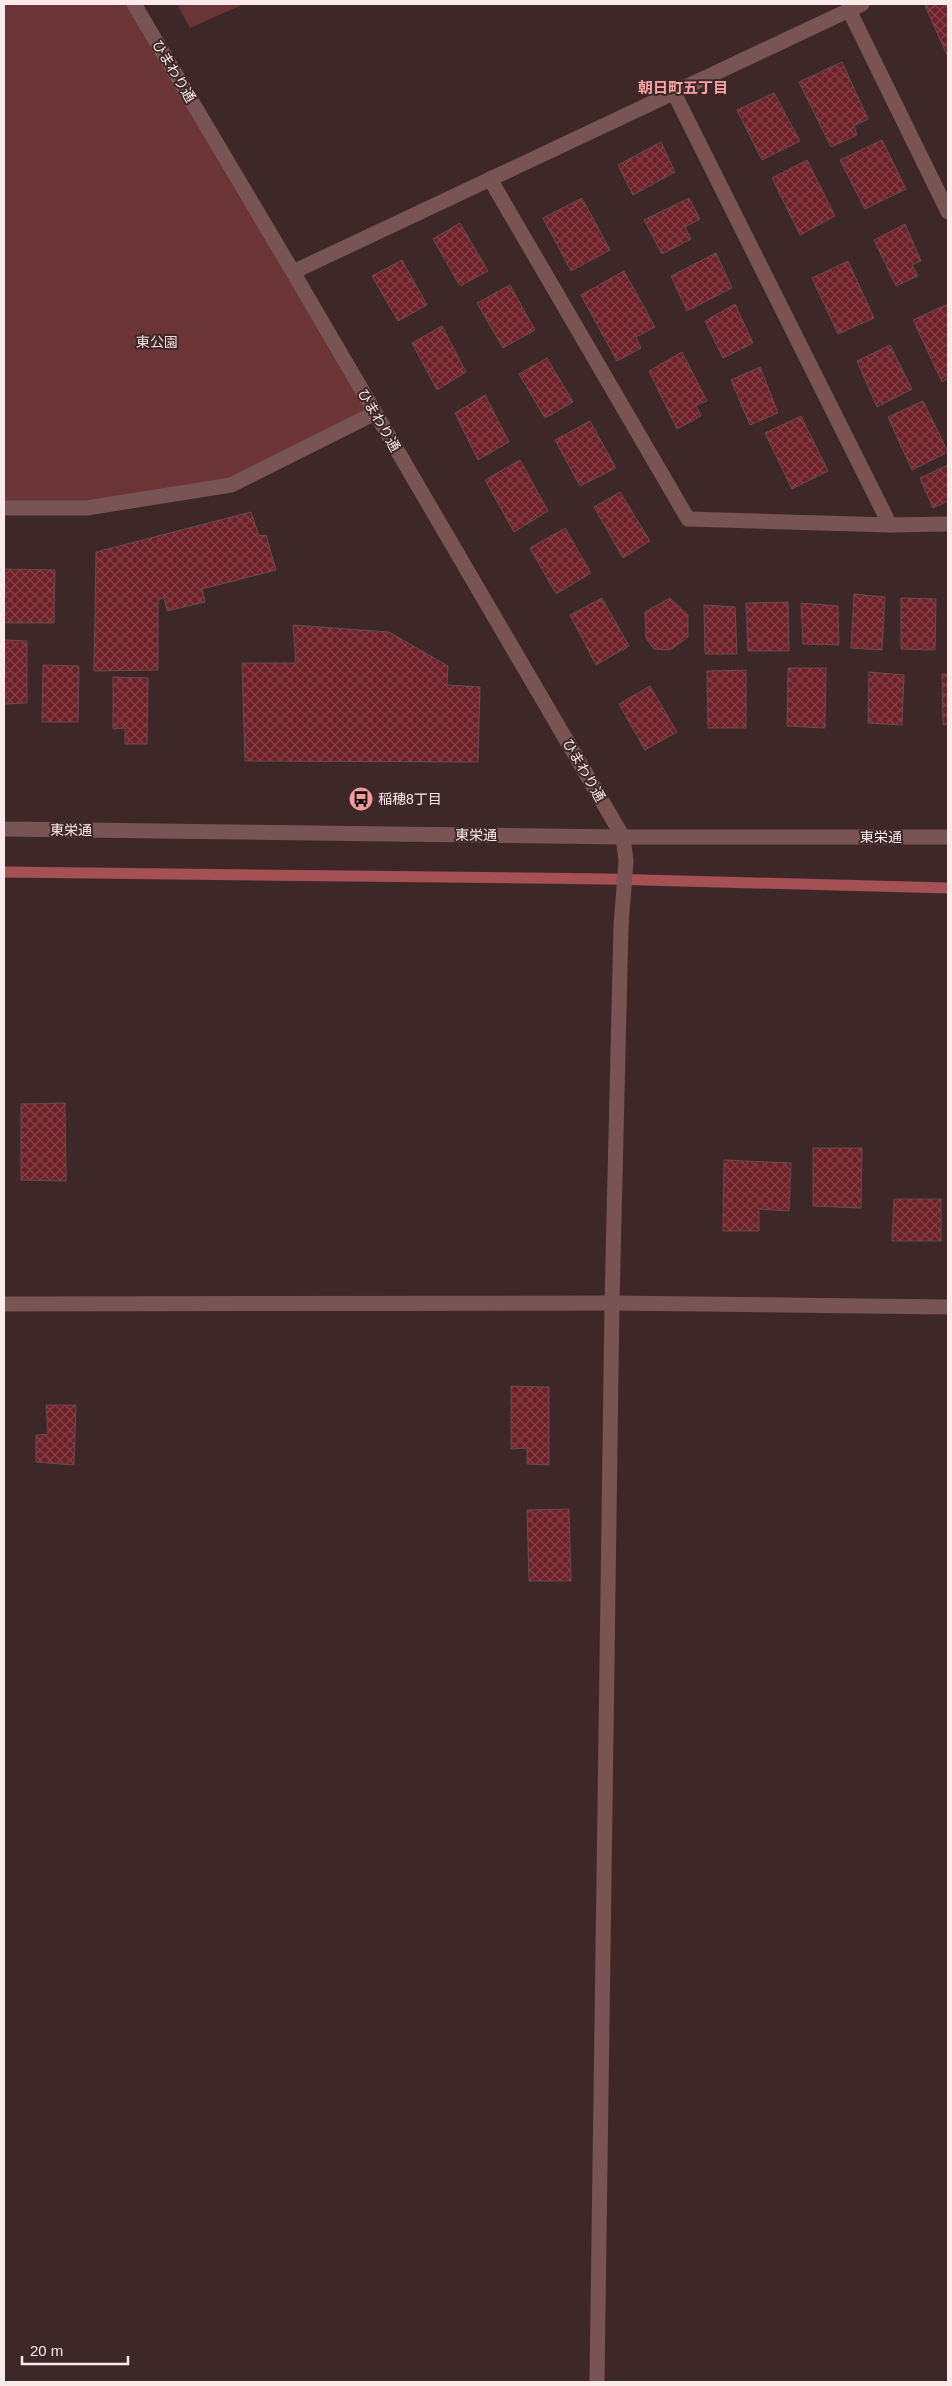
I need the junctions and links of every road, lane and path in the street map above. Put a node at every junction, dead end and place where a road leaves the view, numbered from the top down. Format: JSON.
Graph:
{"nodes":[{"id":1,"x":134,"y":4,"type":"edge"},
{"id":2,"x":855,"y":7,"type":"edge"},
{"id":3,"x":674,"y":93,"type":"junction"},
{"id":4,"x":490,"y":179,"type":"junction"},
{"id":5,"x":948,"y":212,"type":"edge"},
{"id":6,"x":293,"y":272,"type":"junction"},
{"id":7,"x":375,"y":414,"type":"junction"},
{"id":8,"x":4,"y":508,"type":"edge"},
{"id":9,"x":890,"y":524,"type":"junction"},
{"id":10,"x":948,"y":524,"type":"edge"},
{"id":11,"x":4,"y":829,"type":"edge"},
{"id":12,"x":623,"y":837,"type":"junction"},
{"id":13,"x":948,"y":837,"type":"edge"},
{"id":14,"x":612,"y":1303,"type":"junction"},
{"id":15,"x":4,"y":1304,"type":"edge"},
{"id":16,"x":948,"y":1307,"type":"edge"},
{"id":17,"x":597,"y":2382,"type":"edge"}],
"edges":[{"from":1,"to":6,"type":"street","name":"ひまわり通"},
{"from":2,"to":3,"type":"street"},
{"from":2,"to":5,"type":"street"},
{"from":3,"to":4,"type":"street"},
{"from":3,"to":9,"type":"street"},
{"from":4,"to":6,"type":"street"},
{"from":4,"to":9,"type":"street"},
{"from":6,"to":7,"type":"street","name":"ひまわり通"},
{"from":7,"to":8,"type":"street"},
{"from":7,"to":12,"type":"street","name":"ひまわり通"},
{"from":9,"to":10,"type":"street"},
{"from":11,"to":12,"type":"street","name":"東栄通"},
{"from":12,"to":13,"type":"street","name":"東栄通"},
{"from":12,"to":14,"type":"street"},
{"from":14,"to":15,"type":"street"},
{"from":14,"to":16,"type":"street"},
{"from":14,"to":17,"type":"street"}]}
